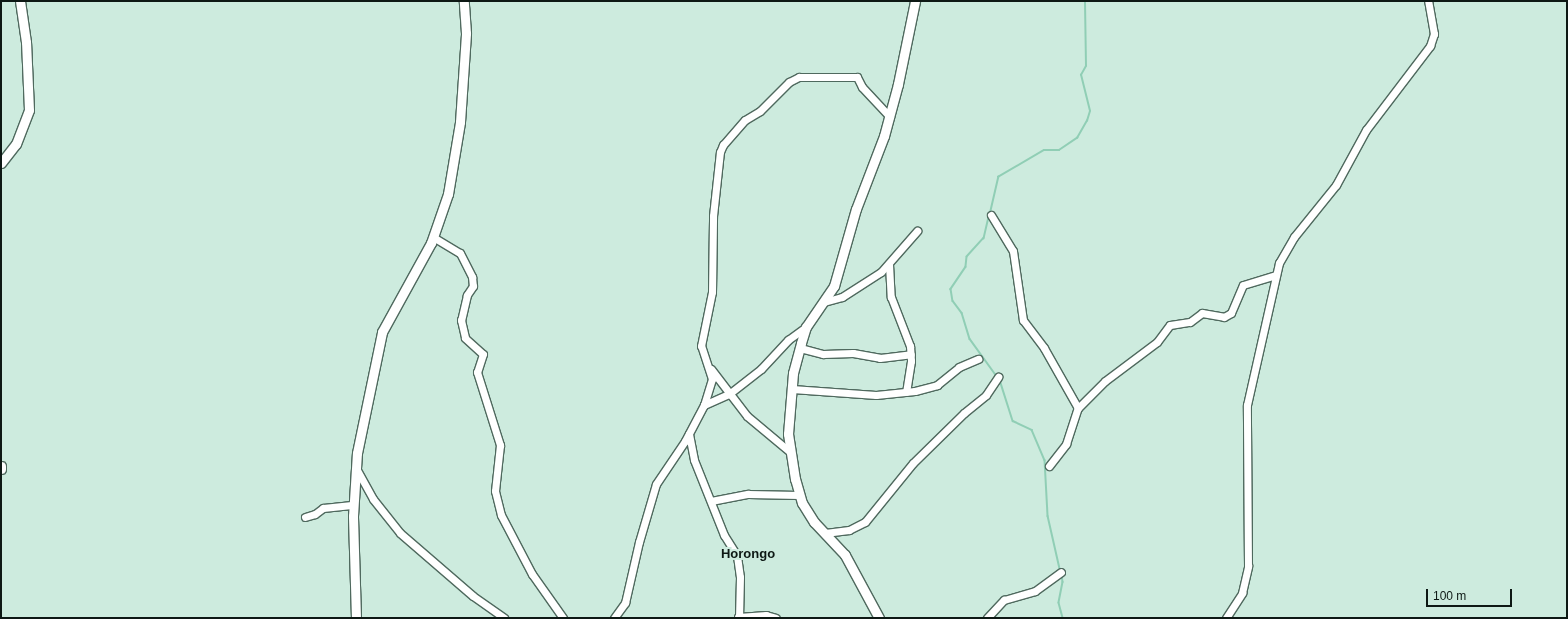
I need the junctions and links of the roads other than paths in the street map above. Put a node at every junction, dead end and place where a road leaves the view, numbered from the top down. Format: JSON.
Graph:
{"nodes":[{"id":1,"x":20,"y":1,"type":"edge"},
{"id":2,"x":464,"y":1,"type":"edge"},
{"id":3,"x":915,"y":1,"type":"edge"},
{"id":4,"x":1428,"y":1,"type":"edge"},
{"id":5,"x":890,"y":117,"type":"junction"},
{"id":6,"x":1,"y":163,"type":"edge"},
{"id":7,"x":991,"y":215,"type":"dead end"},
{"id":8,"x":917,"y":231,"type":"dead end"},
{"id":9,"x":433,"y":237,"type":"junction"},
{"id":10,"x":889,"y":264,"type":"junction"},
{"id":11,"x":1276,"y":275,"type":"junction"},
{"id":12,"x":824,"y":302,"type":"junction"},
{"id":13,"x":806,"y":327,"type":"junction"},
{"id":14,"x":800,"y":348,"type":"junction"},
{"id":15,"x":911,"y":354,"type":"junction"},
{"id":16,"x":978,"y":359,"type":"dead end"},
{"id":17,"x":710,"y":367,"type":"junction"},
{"id":18,"x":998,"y":377,"type":"dead end"},
{"id":19,"x":792,"y":389,"type":"junction"},
{"id":20,"x":906,"y":392,"type":"junction"},
{"id":21,"x":729,"y":394,"type":"junction"},
{"id":22,"x":704,"y":405,"type":"junction"},
{"id":23,"x":1078,"y":408,"type":"junction"},
{"id":24,"x":689,"y":434,"type":"junction"},
{"id":25,"x":790,"y":452,"type":"junction"},
{"id":26,"x":1049,"y":466,"type":"dead end"},
{"id":27,"x":357,"y":470,"type":"junction"},
{"id":28,"x":799,"y":495,"type":"junction"},
{"id":29,"x":711,"y":501,"type":"junction"},
{"id":30,"x":354,"y":504,"type":"junction"},
{"id":31,"x":305,"y":517,"type":"dead end"},
{"id":32,"x":825,"y":533,"type":"junction"},
{"id":33,"x":1061,"y":572,"type":"dead end"},
{"id":34,"x":739,"y":617,"type":"edge"},
{"id":35,"x":356,"y":618,"type":"edge"},
{"id":36,"x":504,"y":618,"type":"edge"},
{"id":37,"x":562,"y":618,"type":"edge"},
{"id":38,"x":614,"y":618,"type":"edge"},
{"id":39,"x":776,"y":618,"type":"edge"},
{"id":40,"x":879,"y":618,"type":"edge"},
{"id":41,"x":987,"y":618,"type":"edge"},
{"id":42,"x":1226,"y":618,"type":"edge"}],
"edges":[{"from":1,"to":6,"type":"street"},
{"from":2,"to":9,"type":"street"},
{"from":3,"to":5,"type":"street"},
{"from":4,"to":11,"type":"street"},
{"from":5,"to":12,"type":"street"},
{"from":5,"to":17,"type":"street"},
{"from":7,"to":23,"type":"street"},
{"from":8,"to":10,"type":"street"},
{"from":9,"to":27,"type":"street"},
{"from":9,"to":37,"type":"street"},
{"from":10,"to":12,"type":"street"},
{"from":10,"to":15,"type":"street"},
{"from":11,"to":23,"type":"street"},
{"from":11,"to":42,"type":"street"},
{"from":12,"to":13,"type":"street"},
{"from":13,"to":14,"type":"street"},
{"from":13,"to":21,"type":"street"},
{"from":14,"to":15,"type":"street"},
{"from":14,"to":19,"type":"street"},
{"from":15,"to":20,"type":"street"},
{"from":16,"to":20,"type":"street"},
{"from":17,"to":21,"type":"street"},
{"from":17,"to":22,"type":"street"},
{"from":18,"to":32,"type":"street"},
{"from":19,"to":20,"type":"street"},
{"from":19,"to":25,"type":"street"},
{"from":21,"to":22,"type":"street"},
{"from":21,"to":25,"type":"street"},
{"from":22,"to":24,"type":"street"},
{"from":23,"to":26,"type":"street"},
{"from":24,"to":29,"type":"street"},
{"from":24,"to":38,"type":"street"},
{"from":25,"to":28,"type":"street"},
{"from":27,"to":30,"type":"street"},
{"from":27,"to":36,"type":"street"},
{"from":28,"to":29,"type":"street"},
{"from":28,"to":32,"type":"street"},
{"from":29,"to":34,"type":"street"},
{"from":30,"to":31,"type":"street"},
{"from":30,"to":35,"type":"street"},
{"from":32,"to":40,"type":"street"},
{"from":33,"to":41,"type":"street"},
{"from":34,"to":39,"type":"street"}]}
